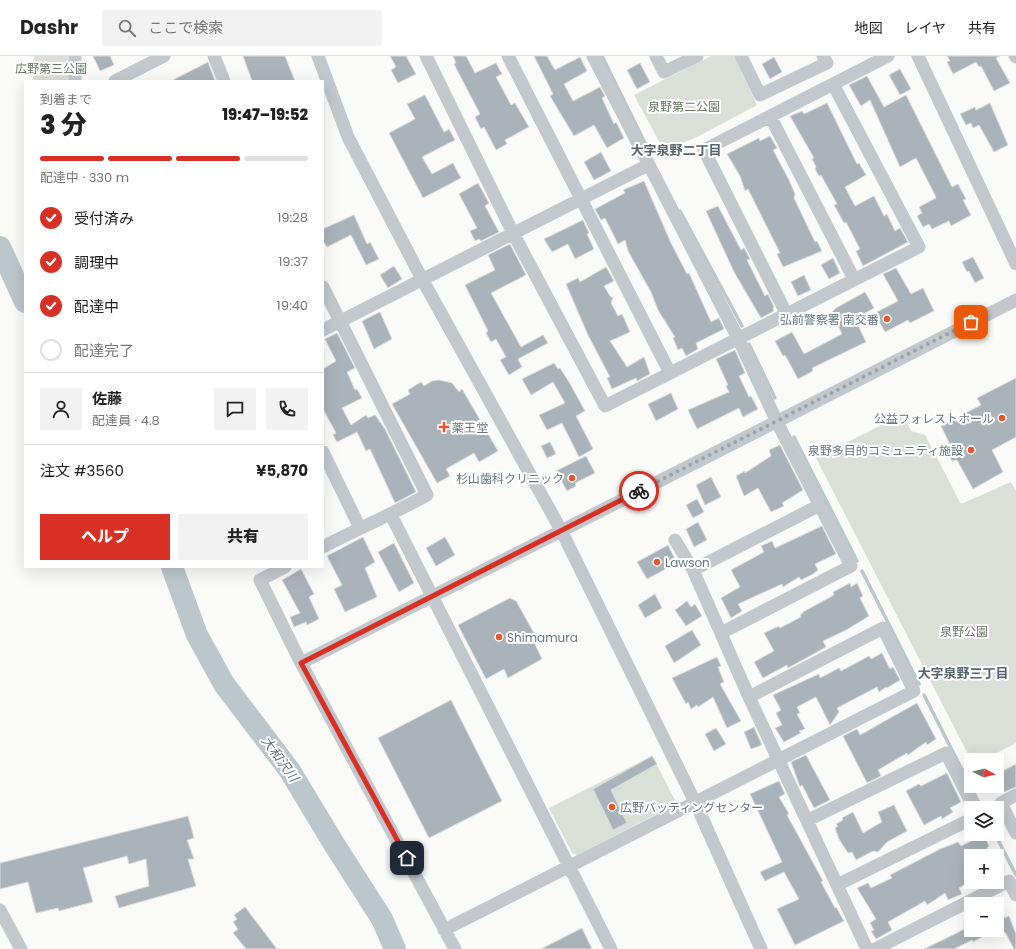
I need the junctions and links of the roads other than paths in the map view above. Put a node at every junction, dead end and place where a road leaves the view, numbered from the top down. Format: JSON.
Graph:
{"nodes":[{"id":1,"x":75,"y":56,"type":"edge"},
{"id":2,"x":164,"y":56,"type":"edge"},
{"id":3,"x":214,"y":56,"type":"edge"},
{"id":4,"x":318,"y":56,"type":"edge"},
{"id":5,"x":426,"y":56,"type":"edge"},
{"id":6,"x":508,"y":56,"type":"edge"},
{"id":7,"x":593,"y":56,"type":"edge"},
{"id":8,"x":656,"y":56,"type":"edge"},
{"id":9,"x":697,"y":56,"type":"edge"},
{"id":10,"x":741,"y":56,"type":"edge"},
{"id":11,"x":823,"y":56,"type":"edge"},
{"id":12,"x":888,"y":56,"type":"edge"},
{"id":13,"x":918,"y":56,"type":"edge"},
{"id":14,"x":75,"y":80,"type":"edge"},
{"id":15,"x":117,"y":80,"type":"edge"},
{"id":16,"x":224,"y":80,"type":"edge"},
{"id":17,"x":834,"y":84,"type":"junction"},
{"id":18,"x":770,"y":116,"type":"junction"},
{"id":19,"x":648,"y":165,"type":"junction"},
{"id":20,"x":581,"y":198,"type":"junction"},
{"id":21,"x":513,"y":233,"type":"junction"},
{"id":22,"x":1016,"y":264,"type":"edge"},
{"id":23,"x":422,"y":279,"type":"junction"},
{"id":24,"x":854,"y":279,"type":"junction"},
{"id":25,"x":324,"y":289,"type":"edge"},
{"id":26,"x":1016,"y":300,"type":"edge"},
{"id":27,"x":786,"y":313,"type":"junction"},
{"id":28,"x":340,"y":321,"type":"junction"},
{"id":29,"x":324,"y":329,"type":"edge"},
{"id":30,"x":738,"y":338,"type":"junction"},
{"id":31,"x":670,"y":373,"type":"junction"},
{"id":32,"x":778,"y":422,"type":"junction"},
{"id":33,"x":324,"y":454,"type":"edge"},
{"id":34,"x":820,"y":505,"type":"junction"},
{"id":35,"x":391,"y":515,"type":"junction"},
{"id":36,"x":360,"y":528,"type":"junction"},
{"id":37,"x":562,"y":530,"type":"junction"},
{"id":38,"x":675,"y":540,"type":"dead end"},
{"id":39,"x":324,"y":546,"type":"edge"},
{"id":40,"x":283,"y":568,"type":"edge"},
{"id":41,"x":693,"y":570,"type":"junction"},
{"id":42,"x":434,"y":596,"type":"junction"},
{"id":43,"x":720,"y":633,"type":"junction"},
{"id":44,"x":301,"y":663,"type":"junction"},
{"id":45,"x":749,"y":697,"type":"junction"},
{"id":46,"x":779,"y":760,"type":"junction"},
{"id":47,"x":1016,"y":795,"type":"edge"},
{"id":48,"x":970,"y":801,"type":"edge"},
{"id":49,"x":695,"y":802,"type":"junction"},
{"id":50,"x":808,"y":820,"type":"junction"},
{"id":51,"x":964,"y":822,"type":"edge"},
{"id":52,"x":1016,"y":833,"type":"edge"},
{"id":53,"x":568,"y":865,"type":"junction"},
{"id":54,"x":837,"y":885,"type":"junction"},
{"id":55,"x":1016,"y":894,"type":"edge"},
{"id":56,"x":0,"y":910,"type":"edge"},
{"id":57,"x":444,"y":930,"type":"junction"},
{"id":58,"x":21,"y":949,"type":"edge"},
{"id":59,"x":455,"y":949,"type":"edge"},
{"id":60,"x":611,"y":949,"type":"edge"},
{"id":61,"x":761,"y":949,"type":"edge"},
{"id":62,"x":867,"y":949,"type":"edge"},
{"id":63,"x":875,"y":949,"type":"edge"}],
"edges":[{"from":1,"to":14,"type":"street"},
{"from":2,"to":15,"type":"street"},
{"from":3,"to":16,"type":"street"},
{"from":4,"to":23,"type":"street"},
{"from":5,"to":21,"type":"street"},
{"from":6,"to":20,"type":"street"},
{"from":7,"to":19,"type":"street"},
{"from":8,"to":9,"type":"street"},
{"from":10,"to":11,"type":"street"},
{"from":12,"to":17,"type":"street"},
{"from":13,"to":22,"type":"street"},
{"from":17,"to":18,"type":"street"},
{"from":17,"to":24,"type":"street"},
{"from":18,"to":24,"type":"street"},
{"from":18,"to":27,"type":"street"},
{"from":19,"to":20,"type":"street"},
{"from":19,"to":30,"type":"street"},
{"from":20,"to":21,"type":"street"},
{"from":20,"to":31,"type":"street"},
{"from":21,"to":23,"type":"street"},
{"from":21,"to":31,"type":"street"},
{"from":23,"to":28,"type":"street"},
{"from":23,"to":37,"type":"street"},
{"from":24,"to":27,"type":"street"},
{"from":25,"to":28,"type":"street"},
{"from":26,"to":32,"type":"street"},
{"from":27,"to":30,"type":"street"},
{"from":28,"to":29,"type":"street"},
{"from":28,"to":35,"type":"street"},
{"from":30,"to":31,"type":"street"},
{"from":30,"to":32,"type":"street"},
{"from":32,"to":34,"type":"street"},
{"from":32,"to":37,"type":"street"},
{"from":33,"to":36,"type":"street"},
{"from":34,"to":41,"type":"street"},
{"from":34,"to":43,"type":"street"},
{"from":35,"to":36,"type":"street"},
{"from":35,"to":42,"type":"street"},
{"from":36,"to":39,"type":"street"},
{"from":37,"to":42,"type":"street"},
{"from":37,"to":49,"type":"street"},
{"from":38,"to":41,"type":"street"},
{"from":40,"to":44,"type":"street"},
{"from":41,"to":43,"type":"street"},
{"from":42,"to":44,"type":"street"},
{"from":42,"to":53,"type":"street"},
{"from":43,"to":45,"type":"street"},
{"from":44,"to":57,"type":"street"},
{"from":45,"to":46,"type":"street"},
{"from":45,"to":46,"type":"street"},
{"from":46,"to":49,"type":"street"},
{"from":46,"to":50,"type":"street"},
{"from":47,"to":52,"type":"street"},
{"from":48,"to":50,"type":"street"},
{"from":49,"to":53,"type":"street"},
{"from":49,"to":61,"type":"street"},
{"from":50,"to":54,"type":"street"},
{"from":51,"to":54,"type":"street"},
{"from":53,"to":57,"type":"street"},
{"from":53,"to":60,"type":"street"},
{"from":54,"to":62,"type":"street"},
{"from":55,"to":63,"type":"street"},
{"from":56,"to":58,"type":"street"},
{"from":57,"to":59,"type":"street"}]}
